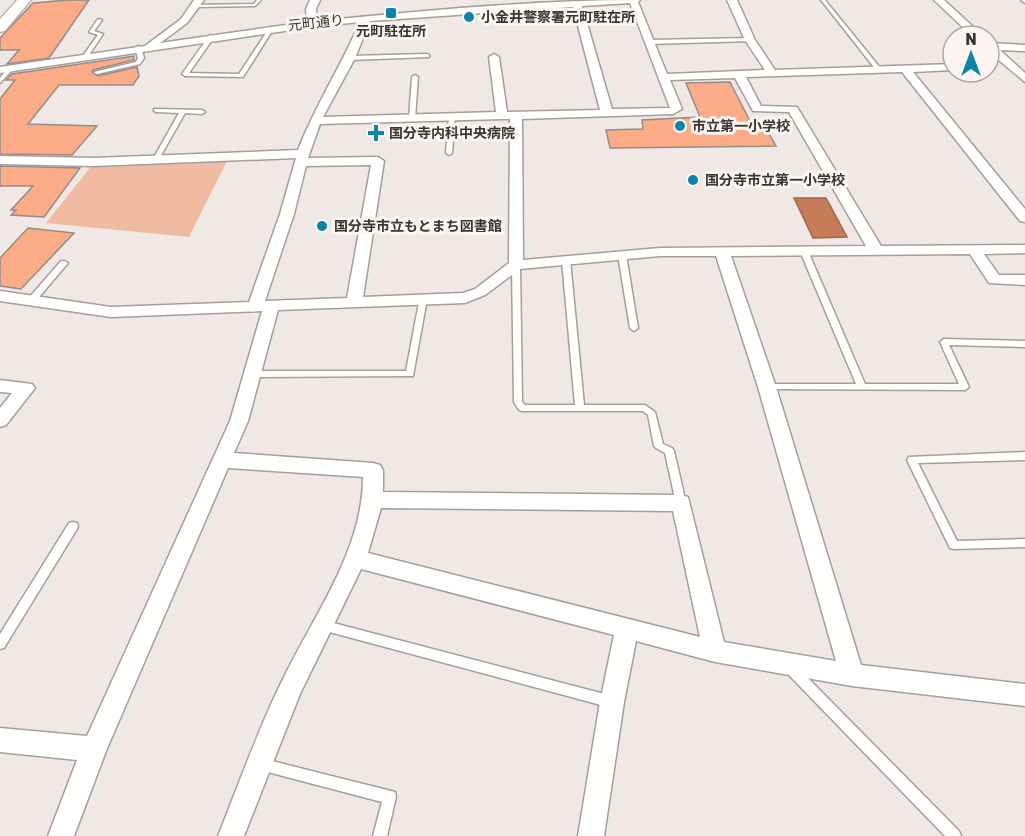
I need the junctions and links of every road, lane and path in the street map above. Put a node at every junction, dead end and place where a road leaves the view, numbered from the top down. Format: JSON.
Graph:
{"nodes":[{"id":1,"x":24,"y":0,"type":"edge"},
{"id":2,"x":259,"y":0,"type":"edge"},
{"id":3,"x":315,"y":0,"type":"edge"},
{"id":4,"x":634,"y":0,"type":"edge"},
{"id":5,"x":732,"y":0,"type":"edge"},
{"id":6,"x":823,"y":0,"type":"edge"},
{"id":7,"x":939,"y":0,"type":"edge"},
{"id":8,"x":577,"y":2,"type":"edge"},
{"id":9,"x":197,"y":3,"type":"edge"},
{"id":10,"x":367,"y":18,"type":"junction"},
{"id":11,"x":100,"y":20,"type":"dead end"},
{"id":12,"x":312,"y":24,"type":"junction"},
{"id":13,"x":965,"y":24,"type":"edge"},
{"id":14,"x":0,"y":27,"type":"edge"},
{"id":15,"x":272,"y":28,"type":"junction"},
{"id":16,"x":211,"y":37,"type":"junction"},
{"id":17,"x":750,"y":40,"type":"junction"},
{"id":18,"x":650,"y":42,"type":"junction"},
{"id":19,"x":144,"y":47,"type":"junction"},
{"id":20,"x":1001,"y":47,"type":"edge"},
{"id":21,"x":1025,"y":48,"type":"edge"},
{"id":22,"x":427,"y":56,"type":"dead end"},
{"id":23,"x":85,"y":57,"type":"junction"},
{"id":24,"x":494,"y":57,"type":"dead end"},
{"id":25,"x":1001,"y":57,"type":"edge"},
{"id":26,"x":350,"y":58,"type":"junction"},
{"id":27,"x":1001,"y":65,"type":"edge"},
{"id":28,"x":1009,"y":65,"type":"junction"},
{"id":29,"x":11,"y":68,"type":"junction"},
{"id":30,"x":941,"y":68,"type":"edge"},
{"id":31,"x":905,"y":69,"type":"junction"},
{"id":32,"x":0,"y":70,"type":"edge"},
{"id":33,"x":879,"y":70,"type":"junction"},
{"id":34,"x":97,"y":72,"type":"dead end"},
{"id":35,"x":771,"y":72,"type":"junction"},
{"id":36,"x":739,"y":75,"type":"junction"},
{"id":37,"x":415,"y":77,"type":"dead end"},
{"id":38,"x":664,"y":77,"type":"junction"},
{"id":39,"x":1025,"y":79,"type":"edge"},
{"id":40,"x":0,"y":81,"type":"edge"},
{"id":41,"x":156,"y":110,"type":"dead end"},
{"id":42,"x":183,"y":111,"type":"junction"},
{"id":43,"x":202,"y":112,"type":"dead end"},
{"id":44,"x":607,"y":113,"type":"junction"},
{"id":45,"x":509,"y":116,"type":"junction"},
{"id":46,"x":452,"y":117,"type":"junction"},
{"id":47,"x":412,"y":118,"type":"junction"},
{"id":48,"x":315,"y":121,"type":"junction"},
{"id":49,"x":448,"y":153,"type":"dead end"},
{"id":50,"x":303,"y":158,"type":"junction"},
{"id":51,"x":156,"y":159,"type":"junction"},
{"id":52,"x":0,"y":160,"type":"edge"},
{"id":53,"x":1025,"y":218,"type":"edge"},
{"id":54,"x":974,"y":249,"type":"junction"},
{"id":55,"x":1025,"y":249,"type":"edge"},
{"id":56,"x":876,"y":250,"type":"junction"},
{"id":57,"x":804,"y":251,"type":"junction"},
{"id":58,"x":722,"y":252,"type":"junction"},
{"id":59,"x":622,"y":255,"type":"junction"},
{"id":60,"x":566,"y":260,"type":"junction"},
{"id":61,"x":64,"y":263,"type":"dead end"},
{"id":62,"x":516,"y":265,"type":"junction"},
{"id":63,"x":1025,"y":280,"type":"edge"},
{"id":64,"x":0,"y":296,"type":"edge"},
{"id":65,"x":423,"y":299,"type":"junction"},
{"id":66,"x":31,"y":301,"type":"junction"},
{"id":67,"x":354,"y":303,"type":"junction"},
{"id":68,"x":263,"y":306,"type":"junction"},
{"id":69,"x":634,"y":328,"type":"dead end"},
{"id":70,"x":1025,"y":344,"type":"edge"},
{"id":71,"x":251,"y":374,"type":"junction"},
{"id":72,"x":0,"y":386,"type":"edge"},
{"id":73,"x":767,"y":387,"type":"junction"},
{"id":74,"x":862,"y":387,"type":"junction"},
{"id":75,"x":580,"y":408,"type":"junction"},
{"id":76,"x":0,"y":420,"type":"edge"},
{"id":77,"x":1025,"y":456,"type":"edge"},
{"id":78,"x":224,"y":460,"type":"junction"},
{"id":79,"x":373,"y":500,"type":"junction"},
{"id":80,"x":681,"y":503,"type":"junction"},
{"id":81,"x":73,"y":526,"type":"dead end"},
{"id":82,"x":1025,"y":543,"type":"edge"},
{"id":83,"x":356,"y":559,"type":"junction"},
{"id":84,"x":322,"y":625,"type":"junction"},
{"id":85,"x":627,"y":628,"type":"junction"},
{"id":86,"x":0,"y":644,"type":"edge"},
{"id":87,"x":716,"y":651,"type":"junction"},
{"id":88,"x":787,"y":664,"type":"junction"},
{"id":89,"x":852,"y":675,"type":"junction"},
{"id":90,"x":1025,"y":695,"type":"edge"},
{"id":91,"x":612,"y":702,"type":"junction"},
{"id":92,"x":0,"y":740,"type":"edge"},
{"id":93,"x":94,"y":748,"type":"junction"},
{"id":94,"x":258,"y":764,"type":"junction"},
{"id":95,"x":61,"y":836,"type":"edge"},
{"id":96,"x":231,"y":836,"type":"edge"},
{"id":97,"x":380,"y":836,"type":"edge"},
{"id":98,"x":591,"y":836,"type":"edge"},
{"id":99,"x":954,"y":836,"type":"edge"}],
"edges":[{"from":1,"to":14,"type":"main road"},
{"from":2,"to":9,"type":"lane"},
{"from":3,"to":12,"type":"street"},
{"from":4,"to":8,"type":"street","name":"元町通り"},
{"from":4,"to":18,"type":"street"},
{"from":5,"to":17,"type":"street"},
{"from":6,"to":33,"type":"lane"},
{"from":7,"to":13,"type":"street"},
{"from":8,"to":10,"type":"street","name":"元町通り"},
{"from":8,"to":44,"type":"street"},
{"from":9,"to":19,"type":"street"},
{"from":10,"to":12,"type":"street","name":"元町通り"},
{"from":10,"to":26,"type":"street"},
{"from":11,"to":23,"type":"lane"},
{"from":12,"to":15,"type":"street","name":"元町通り"},
{"from":15,"to":16,"type":"street","name":"元町通り"},
{"from":15,"to":16,"type":"lane"},
{"from":16,"to":19,"type":"street","name":"元町通り"},
{"from":17,"to":18,"type":"lane"},
{"from":17,"to":35,"type":"street"},
{"from":18,"to":38,"type":"street"},
{"from":19,"to":23,"type":"street","name":"元町通り"},
{"from":19,"to":34,"type":"lane"},
{"from":20,"to":21,"type":"street"},
{"from":22,"to":26,"type":"lane"},
{"from":23,"to":29,"type":"street","name":"元町通り"},
{"from":24,"to":45,"type":"street"},
{"from":25,"to":28,"type":"street"},
{"from":26,"to":48,"type":"street"},
{"from":27,"to":28,"type":"street"},
{"from":28,"to":39,"type":"street"},
{"from":29,"to":32,"type":"street","name":"元町通り"},
{"from":29,"to":40,"type":"lane"},
{"from":30,"to":31,"type":"street"},
{"from":31,"to":33,"type":"street"},
{"from":31,"to":53,"type":"street"},
{"from":33,"to":35,"type":"street"},
{"from":35,"to":36,"type":"street"},
{"from":36,"to":38,"type":"street"},
{"from":36,"to":56,"type":"street"},
{"from":37,"to":47,"type":"lane"},
{"from":38,"to":44,"type":"street"},
{"from":41,"to":42,"type":"lane"},
{"from":42,"to":43,"type":"lane"},
{"from":42,"to":51,"type":"lane"},
{"from":44,"to":45,"type":"street"},
{"from":45,"to":46,"type":"street"},
{"from":45,"to":62,"type":"street"},
{"from":46,"to":47,"type":"street"},
{"from":46,"to":49,"type":"lane"},
{"from":47,"to":48,"type":"street"},
{"from":48,"to":50,"type":"street"},
{"from":50,"to":51,"type":"street"},
{"from":50,"to":67,"type":"street"},
{"from":50,"to":68,"type":"street"},
{"from":51,"to":52,"type":"street"},
{"from":54,"to":55,"type":"street"},
{"from":54,"to":56,"type":"street"},
{"from":54,"to":63,"type":"street"},
{"from":56,"to":57,"type":"street"},
{"from":57,"to":58,"type":"street"},
{"from":57,"to":74,"type":"lane"},
{"from":58,"to":59,"type":"street"},
{"from":58,"to":73,"type":"street"},
{"from":59,"to":60,"type":"street"},
{"from":59,"to":69,"type":"lane"},
{"from":60,"to":62,"type":"street"},
{"from":60,"to":75,"type":"lane"},
{"from":61,"to":66,"type":"lane"},
{"from":62,"to":65,"type":"street"},
{"from":62,"to":75,"type":"lane"},
{"from":64,"to":66,"type":"street"},
{"from":65,"to":67,"type":"street"},
{"from":65,"to":71,"type":"lane"},
{"from":66,"to":68,"type":"street"},
{"from":67,"to":68,"type":"street"},
{"from":68,"to":71,"type":"street"},
{"from":70,"to":74,"type":"lane"},
{"from":71,"to":78,"type":"street"},
{"from":72,"to":76,"type":"street"},
{"from":73,"to":74,"type":"lane"},
{"from":73,"to":89,"type":"street"},
{"from":75,"to":80,"type":"lane"},
{"from":77,"to":82,"type":"lane"},
{"from":78,"to":79,"type":"street"},
{"from":78,"to":93,"type":"street"},
{"from":79,"to":80,"type":"street"},
{"from":79,"to":83,"type":"street"},
{"from":80,"to":87,"type":"street"},
{"from":81,"to":86,"type":"lane"},
{"from":83,"to":84,"type":"street"},
{"from":83,"to":85,"type":"street"},
{"from":84,"to":91,"type":"lane"},
{"from":84,"to":94,"type":"street"},
{"from":85,"to":87,"type":"street"},
{"from":85,"to":91,"type":"street"},
{"from":87,"to":88,"type":"street"},
{"from":88,"to":89,"type":"street"},
{"from":88,"to":99,"type":"lane"},
{"from":89,"to":90,"type":"street"},
{"from":91,"to":98,"type":"street"},
{"from":92,"to":93,"type":"street"},
{"from":93,"to":95,"type":"street"},
{"from":94,"to":96,"type":"street"},
{"from":94,"to":97,"type":"lane"}]}
